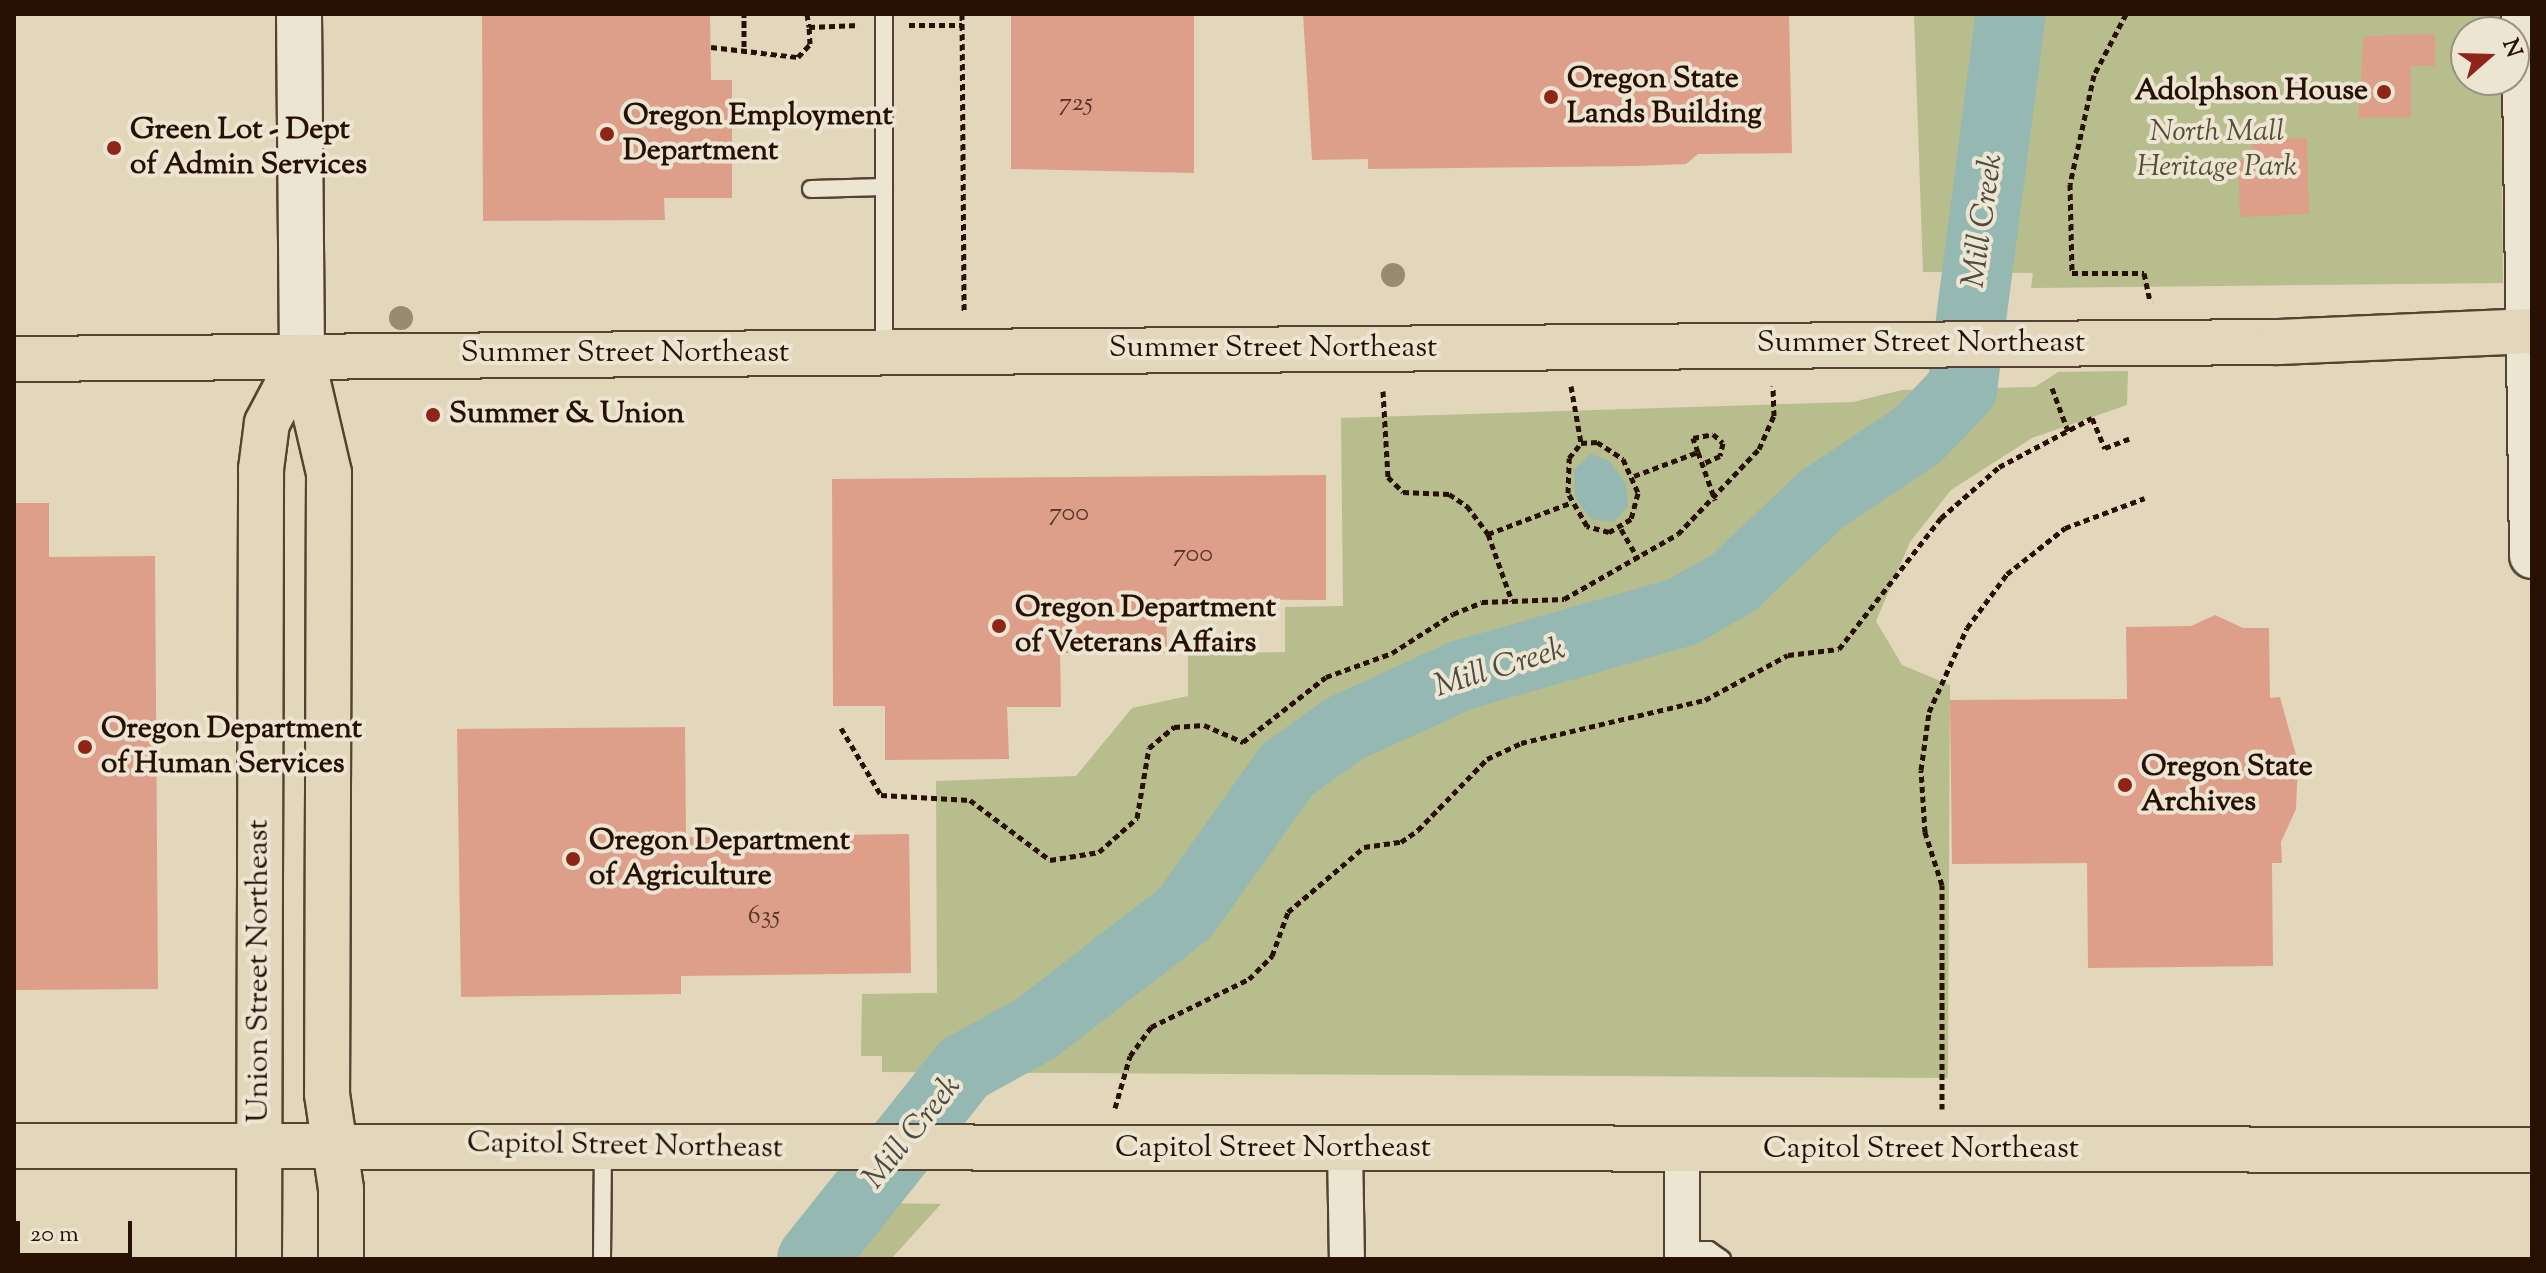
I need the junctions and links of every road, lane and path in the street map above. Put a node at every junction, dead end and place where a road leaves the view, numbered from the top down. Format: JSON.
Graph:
{"nodes":[{"id":1,"x":299,"y":14,"type":"edge"},
{"id":2,"x":744,"y":14,"type":"edge"},
{"id":3,"x":807,"y":14,"type":"edge"},
{"id":4,"x":884,"y":14,"type":"edge"},
{"id":5,"x":962,"y":14,"type":"edge"},
{"id":6,"x":2126,"y":14,"type":"edge"},
{"id":7,"x":809,"y":27,"type":"dead end"},
{"id":8,"x":711,"y":47,"type":"dead end"},
{"id":9,"x":744,"y":47,"type":"junction"},
{"id":10,"x":798,"y":57,"type":"dead end"},
{"id":11,"x":2528,"y":96,"type":"edge"},
{"id":12,"x":884,"y":187,"type":"junction"},
{"id":13,"x":811,"y":189,"type":"dead end"},
{"id":14,"x":2531,"y":331,"type":"edge"},
{"id":15,"x":2157,"y":343,"type":"junction"},
{"id":16,"x":1772,"y":345,"type":"junction"},
{"id":17,"x":1570,"y":347,"type":"junction"},
{"id":18,"x":1384,"y":348,"type":"junction"},
{"id":19,"x":884,"y":352,"type":"junction"},
{"id":20,"x":965,"y":352,"type":"junction"},
{"id":21,"x":302,"y":357,"type":"junction"},
{"id":22,"x":14,"y":359,"type":"edge"},
{"id":23,"x":2052,"y":388,"type":"dead end"},
{"id":24,"x":2068,"y":431,"type":"junction"},
{"id":25,"x":2129,"y":439,"type":"dead end"},
{"id":26,"x":1581,"y":443,"type":"junction"},
{"id":27,"x":1698,"y":452,"type":"junction"},
{"id":28,"x":1702,"y":464,"type":"junction"},
{"id":29,"x":1634,"y":476,"type":"junction"},
{"id":30,"x":2145,"y":498,"type":"dead end"},
{"id":31,"x":1715,"y":500,"type":"junction"},
{"id":32,"x":1570,"y":503,"type":"junction"},
{"id":33,"x":1621,"y":529,"type":"junction"},
{"id":34,"x":1488,"y":534,"type":"junction"},
{"id":35,"x":2532,"y":556,"type":"edge"},
{"id":36,"x":1638,"y":559,"type":"junction"},
{"id":37,"x":1512,"y":601,"type":"junction"},
{"id":38,"x":841,"y":728,"type":"dead end"},
{"id":39,"x":261,"y":746,"type":"junction"},
{"id":40,"x":327,"y":945,"type":"junction"},
{"id":41,"x":335,"y":1143,"type":"junction"},
{"id":42,"x":260,"y":1144,"type":"junction"},
{"id":43,"x":14,"y":1146,"type":"edge"},
{"id":44,"x":603,"y":1147,"type":"junction"},
{"id":45,"x":1108,"y":1148,"type":"junction"},
{"id":46,"x":1345,"y":1149,"type":"junction"},
{"id":47,"x":1682,"y":1149,"type":"junction"},
{"id":48,"x":1942,"y":1150,"type":"junction"},
{"id":49,"x":2532,"y":1150,"type":"edge"},
{"id":50,"x":1682,"y":1254,"type":"edge"},
{"id":51,"x":259,"y":1259,"type":"edge"},
{"id":52,"x":341,"y":1259,"type":"edge"},
{"id":53,"x":602,"y":1259,"type":"edge"},
{"id":54,"x":1347,"y":1259,"type":"edge"},
{"id":55,"x":1722,"y":1259,"type":"edge"}],
"edges":[{"from":1,"to":21,"type":"street","name":"Union Street Northeast"},
{"from":2,"to":9,"type":"path"},
{"from":3,"to":7,"type":"path"},
{"from":4,"to":12,"type":"lane"},
{"from":5,"to":20,"type":"path"},
{"from":6,"to":15,"type":"path"},
{"from":8,"to":9,"type":"path"},
{"from":9,"to":10,"type":"path"},
{"from":11,"to":14,"type":"street"},
{"from":12,"to":13,"type":"lane"},
{"from":12,"to":19,"type":"lane"},
{"from":14,"to":15,"type":"main road","name":"Summer Street Northeast"},
{"from":14,"to":35,"type":"street"},
{"from":15,"to":16,"type":"main road","name":"Summer Street Northeast"},
{"from":16,"to":17,"type":"main road","name":"Summer Street Northeast"},
{"from":16,"to":31,"type":"path"},
{"from":17,"to":18,"type":"main road","name":"Summer Street Northeast"},
{"from":17,"to":26,"type":"path"},
{"from":18,"to":20,"type":"main road","name":"Summer Street Northeast"},
{"from":18,"to":34,"type":"path"},
{"from":19,"to":20,"type":"main road","name":"Summer Street Northeast"},
{"from":19,"to":21,"type":"main road","name":"Summer Street Northeast"},
{"from":21,"to":22,"type":"main road","name":"Summer Street Northeast"},
{"from":21,"to":39,"type":"main road","name":"Union Street Northeast"},
{"from":21,"to":40,"type":"main road","name":"Union Street Northeast"},
{"from":23,"to":24,"type":"path"},
{"from":24,"to":25,"type":"path"},
{"from":24,"to":45,"type":"path"},
{"from":26,"to":29,"type":"path"},
{"from":26,"to":32,"type":"path"},
{"from":27,"to":28,"type":"path"},
{"from":27,"to":28,"type":"path"},
{"from":27,"to":29,"type":"path"},
{"from":28,"to":31,"type":"path"},
{"from":29,"to":33,"type":"path"},
{"from":30,"to":48,"type":"path"},
{"from":31,"to":36,"type":"path"},
{"from":32,"to":33,"type":"path"},
{"from":32,"to":34,"type":"path"},
{"from":33,"to":36,"type":"path"},
{"from":34,"to":37,"type":"path"},
{"from":36,"to":37,"type":"path"},
{"from":37,"to":38,"type":"path"},
{"from":39,"to":40,"type":"main road"},
{"from":39,"to":42,"type":"main road","name":"Union Street Northeast"},
{"from":40,"to":41,"type":"main road","name":"Union Street Northeast"},
{"from":41,"to":42,"type":"main road","name":"Capitol Street Northeast"},
{"from":41,"to":44,"type":"main road","name":"Capitol Street Northeast"},
{"from":41,"to":52,"type":"main road","name":"Union Street Northeast"},
{"from":42,"to":43,"type":"main road","name":"Capitol Street Northeast"},
{"from":42,"to":51,"type":"main road","name":"Union Street Northeast"},
{"from":44,"to":45,"type":"main road","name":"Capitol Street Northeast"},
{"from":44,"to":53,"type":"lane"},
{"from":45,"to":46,"type":"main road","name":"Capitol Street Northeast"},
{"from":46,"to":47,"type":"main road","name":"Capitol Street Northeast"},
{"from":46,"to":54,"type":"street"},
{"from":47,"to":48,"type":"main road","name":"Capitol Street Northeast"},
{"from":47,"to":50,"type":"street"},
{"from":48,"to":49,"type":"main road","name":"Capitol Street Northeast"},
{"from":50,"to":55,"type":"lane"}]}
